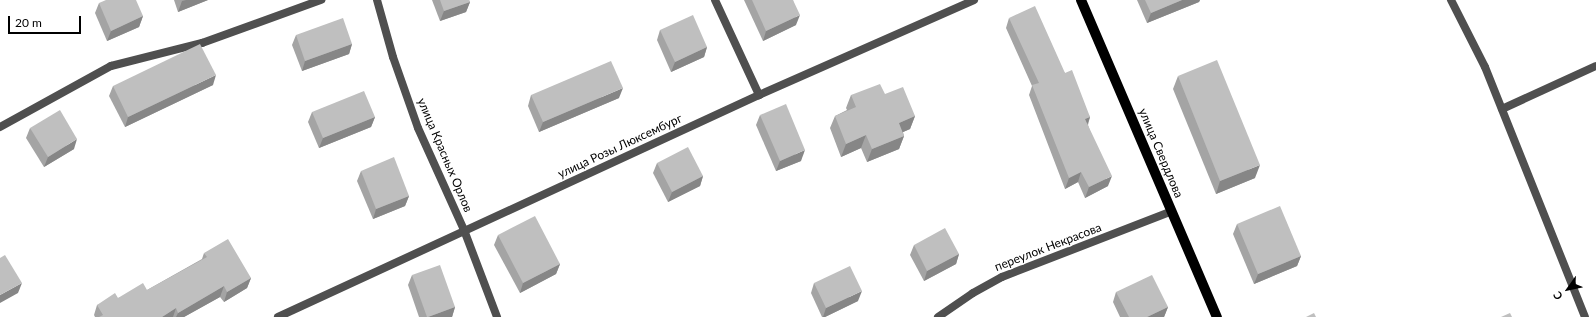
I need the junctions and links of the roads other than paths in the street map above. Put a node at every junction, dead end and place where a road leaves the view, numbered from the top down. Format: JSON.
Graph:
{"nodes":[{"id":1,"x":321,"y":0,"type":"edge"},
{"id":2,"x":377,"y":0,"type":"edge"},
{"id":3,"x":715,"y":0,"type":"edge"},
{"id":4,"x":974,"y":0,"type":"edge"},
{"id":5,"x":1081,"y":0,"type":"edge"},
{"id":6,"x":1451,"y":0,"type":"edge"},
{"id":7,"x":1596,"y":66,"type":"edge"},
{"id":8,"x":759,"y":95,"type":"junction"},
{"id":9,"x":1502,"y":109,"type":"junction"},
{"id":10,"x":0,"y":127,"type":"edge"},
{"id":11,"x":1172,"y":211,"type":"junction"},
{"id":12,"x":464,"y":230,"type":"junction"},
{"id":13,"x":278,"y":317,"type":"edge"},
{"id":14,"x":497,"y":317,"type":"edge"},
{"id":15,"x":938,"y":317,"type":"edge"},
{"id":16,"x":1217,"y":317,"type":"edge"},
{"id":17,"x":1585,"y":317,"type":"edge"}],
"edges":[{"from":1,"to":10,"type":"street"},
{"from":2,"to":12,"type":"street","name":"улица Красных Орлов"},
{"from":3,"to":8,"type":"street"},
{"from":4,"to":8,"type":"street","name":"улица Розы Люксембург"},
{"from":5,"to":11,"type":"main road","name":"улица Свердлова"},
{"from":6,"to":9,"type":"street"},
{"from":7,"to":9,"type":"street"},
{"from":8,"to":12,"type":"street","name":"улица Розы Люксембург"},
{"from":9,"to":17,"type":"street"},
{"from":11,"to":15,"type":"street","name":"переулок Некрасова"},
{"from":11,"to":16,"type":"main road","name":"улица Свердлова"},
{"from":12,"to":13,"type":"street","name":"улица Розы Люксембург"},
{"from":12,"to":14,"type":"street","name":"улица Красных Орлов"}]}
